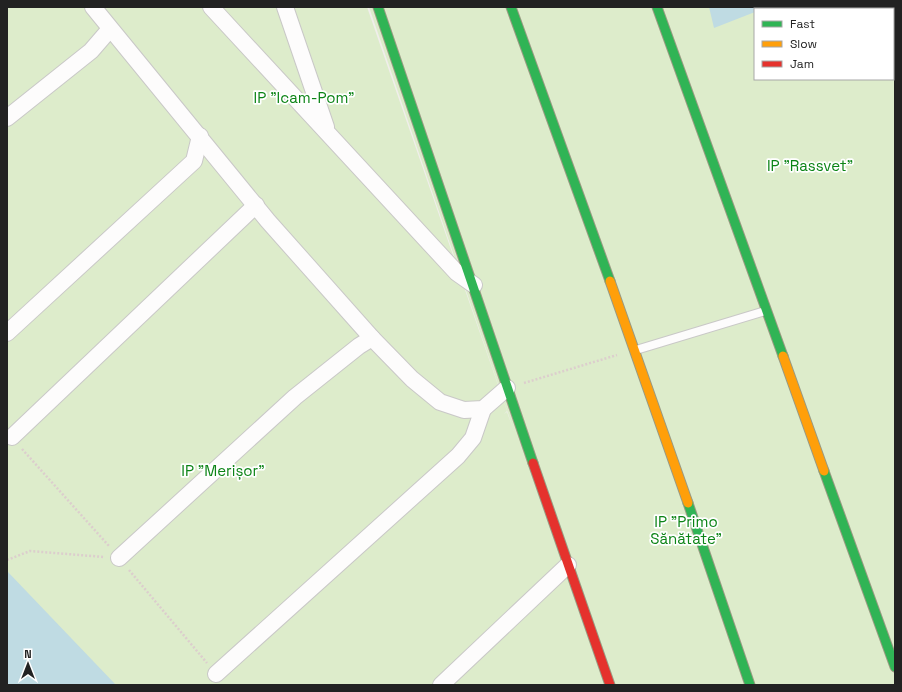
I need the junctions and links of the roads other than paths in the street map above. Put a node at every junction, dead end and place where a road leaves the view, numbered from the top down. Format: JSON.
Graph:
{"nodes":[{"id":1,"x":93,"y":7,"type":"edge"},
{"id":2,"x":211,"y":7,"type":"edge"},
{"id":3,"x":284,"y":7,"type":"edge"},
{"id":4,"x":378,"y":7,"type":"edge"},
{"id":5,"x":511,"y":7,"type":"edge"},
{"id":6,"x":657,"y":7,"type":"edge"},
{"id":7,"x":110,"y":29,"type":"junction"},
{"id":8,"x":7,"y":118,"type":"edge"},
{"id":9,"x":328,"y":132,"type":"junction"},
{"id":10,"x":200,"y":136,"type":"junction"},
{"id":11,"x":256,"y":205,"type":"junction"},
{"id":12,"x":474,"y":285,"type":"junction"},
{"id":13,"x":766,"y":311,"type":"junction"},
{"id":14,"x":7,"y":333,"type":"edge"},
{"id":15,"x":372,"y":338,"type":"junction"},
{"id":16,"x":635,"y":350,"type":"junction"},
{"id":17,"x":507,"y":388,"type":"junction"},
{"id":18,"x":483,"y":409,"type":"junction"},
{"id":19,"x":12,"y":437,"type":"dead end"},
{"id":20,"x":119,"y":558,"type":"road end"},
{"id":21,"x":568,"y":565,"type":"junction"},
{"id":22,"x":895,"y":667,"type":"edge"},
{"id":23,"x":216,"y":674,"type":"dead end"},
{"id":24,"x":441,"y":685,"type":"edge"},
{"id":25,"x":610,"y":685,"type":"edge"},
{"id":26,"x":750,"y":685,"type":"edge"}],
"edges":[{"from":1,"to":7,"type":"street"},
{"from":2,"to":9,"type":"street"},
{"from":3,"to":9,"type":"street"},
{"from":4,"to":12,"type":"street"},
{"from":5,"to":16,"type":"street"},
{"from":6,"to":13,"type":"street"},
{"from":7,"to":8,"type":"street"},
{"from":7,"to":10,"type":"street"},
{"from":9,"to":12,"type":"street"},
{"from":10,"to":11,"type":"street"},
{"from":10,"to":14,"type":"street"},
{"from":11,"to":15,"type":"street"},
{"from":11,"to":19,"type":"street"},
{"from":12,"to":17,"type":"street"},
{"from":13,"to":16,"type":"lane"},
{"from":13,"to":22,"type":"street"},
{"from":15,"to":18,"type":"street"},
{"from":15,"to":20,"type":"street"},
{"from":16,"to":26,"type":"street"},
{"from":17,"to":18,"type":"street"},
{"from":17,"to":21,"type":"street"},
{"from":18,"to":23,"type":"street"},
{"from":21,"to":24,"type":"street"},
{"from":21,"to":25,"type":"street"}]}
